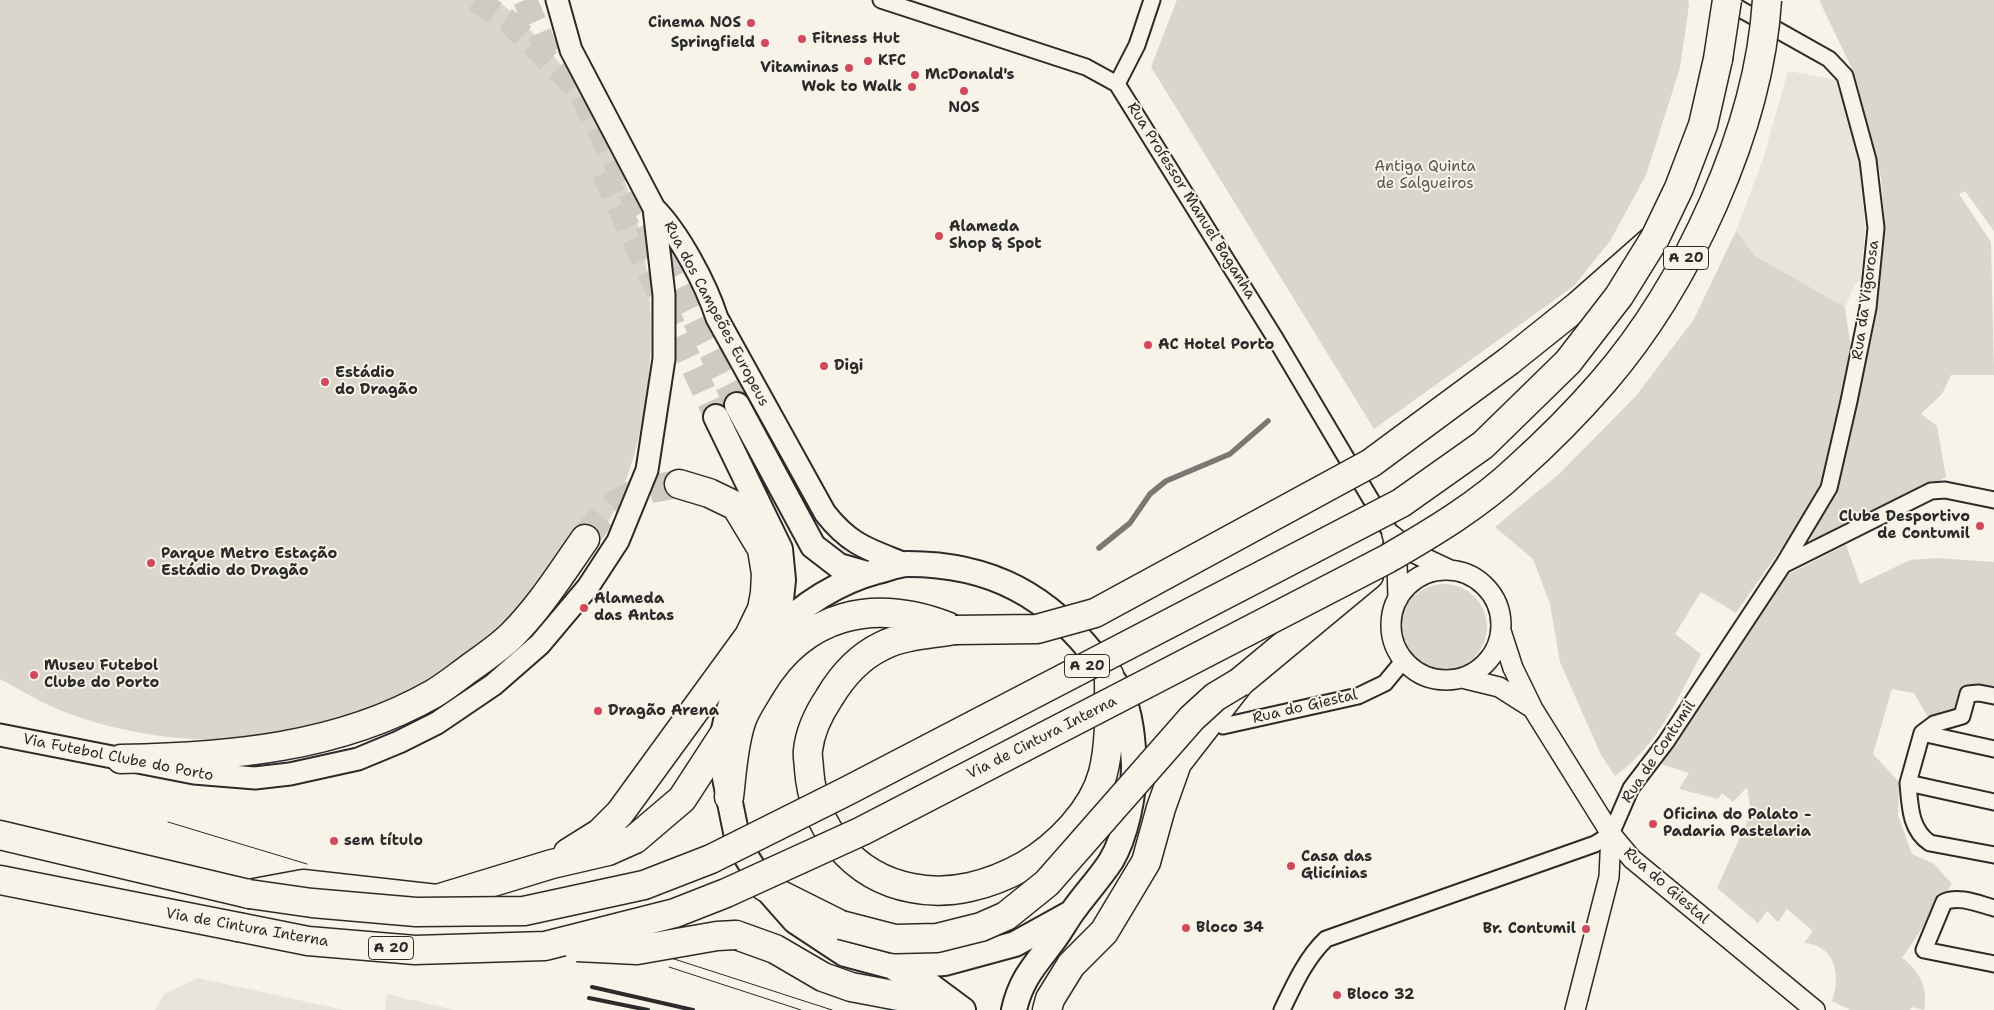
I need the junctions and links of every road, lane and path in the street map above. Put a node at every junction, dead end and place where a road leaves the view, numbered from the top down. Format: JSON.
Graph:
{"nodes":[{"id":1,"x":557,"y":0,"type":"edge"},
{"id":2,"x":881,"y":0,"type":"edge"},
{"id":3,"x":1152,"y":0,"type":"edge"},
{"id":4,"x":1726,"y":0,"type":"edge"},
{"id":5,"x":1767,"y":0,"type":"edge"},
{"id":6,"x":1118,"y":84,"type":"junction"},
{"id":7,"x":654,"y":208,"type":"junction"},
{"id":8,"x":1655,"y":238,"type":"junction"},
{"id":9,"x":737,"y":406,"type":"tunnel mouth"},
{"id":10,"x":716,"y":417,"type":"tunnel mouth"},
{"id":11,"x":678,"y":484,"type":"tunnel mouth"},
{"id":12,"x":1994,"y":500,"type":"edge"},
{"id":13,"x":736,"y":506,"type":"junction"},
{"id":14,"x":777,"y":538,"type":"junction"},
{"id":15,"x":585,"y":539,"type":"tunnel mouth"},
{"id":16,"x":1389,"y":547,"type":"junction"},
{"id":17,"x":905,"y":564,"type":"junction"},
{"id":18,"x":1783,"y":565,"type":"junction"},
{"id":19,"x":1451,"y":570,"type":"junction"},
{"id":20,"x":867,"y":574,"type":"junction"},
{"id":21,"x":1398,"y":599,"type":"junction"},
{"id":22,"x":955,"y":630,"type":"junction"},
{"id":23,"x":1501,"y":630,"type":"junction"},
{"id":24,"x":768,"y":641,"type":"junction"},
{"id":25,"x":1404,"y":660,"type":"junction"},
{"id":26,"x":1109,"y":675,"type":"junction"},
{"id":27,"x":1462,"y":678,"type":"junction"},
{"id":28,"x":1240,"y":682,"type":"junction"},
{"id":29,"x":1994,"y":696,"type":"edge"},
{"id":30,"x":1533,"y":709,"type":"junction"},
{"id":31,"x":1223,"y":726,"type":"dead end"},
{"id":32,"x":1922,"y":733,"type":"junction"},
{"id":33,"x":0,"y":735,"type":"edge"},
{"id":34,"x":723,"y":736,"type":"junction"},
{"id":35,"x":1994,"y":749,"type":"edge"},
{"id":36,"x":121,"y":760,"type":"junction"},
{"id":37,"x":1908,"y":783,"type":"junction"},
{"id":38,"x":729,"y":798,"type":"junction"},
{"id":39,"x":1994,"y":802,"type":"edge"},
{"id":40,"x":1610,"y":834,"type":"junction"},
{"id":41,"x":0,"y":835,"type":"edge"},
{"id":42,"x":1994,"y":855,"type":"edge"},
{"id":43,"x":552,"y":864,"type":"junction"},
{"id":44,"x":0,"y":880,"type":"edge"},
{"id":45,"x":765,"y":887,"type":"junction"},
{"id":46,"x":249,"y":894,"type":"junction"},
{"id":47,"x":1994,"y":908,"type":"edge"},
{"id":48,"x":1071,"y":913,"type":"junction"},
{"id":49,"x":545,"y":946,"type":"junction"},
{"id":50,"x":1994,"y":964,"type":"edge"},
{"id":51,"x":890,"y":966,"type":"junction"},
{"id":52,"x":931,"y":1010,"type":"edge"},
{"id":53,"x":963,"y":1010,"type":"edge"},
{"id":54,"x":1014,"y":1010,"type":"edge"},
{"id":55,"x":1047,"y":1010,"type":"edge"},
{"id":56,"x":1282,"y":1010,"type":"edge"},
{"id":57,"x":1575,"y":1010,"type":"edge"},
{"id":58,"x":1814,"y":1010,"type":"edge"}],
"edges":[{"from":1,"to":7,"type":"main road","name":"Rua dos Campeões Europeus"},
{"from":2,"to":6,"type":"street"},
{"from":3,"to":6,"type":"street"},
{"from":4,"to":8,"type":"highway","number":"A 20","bridge":true},
{"from":4,"to":18,"type":"street","name":"Rua da Vigorosa"},
{"from":5,"to":16,"type":"highway","name":"Via de Cintura Interna","number":"A 20","bridge":true},
{"from":6,"to":16,"type":"street","name":"Rua Professor Manuel Baganha"},
{"from":7,"to":17,"type":"main road","name":"Rua dos Campeões Europeus"},
{"from":7,"to":36,"type":"main road","name":"Via Futebol Clube do Porto"},
{"from":8,"to":22,"type":"highway","bridge":true},
{"from":8,"to":46,"type":"highway","number":"A 20","bridge":true},
{"from":9,"to":20,"type":"main road"},
{"from":10,"to":14,"type":"main road"},
{"from":11,"to":13,"type":"highway"},
{"from":12,"to":18,"type":"street","name":"Rua de Contumil"},
{"from":13,"to":14,"type":"main road"},
{"from":13,"to":43,"type":"highway"},
{"from":14,"to":24,"type":"main road"},
{"from":15,"to":36,"type":"highway"},
{"from":16,"to":19,"type":"street","name":"Rua Professor Manuel Baganha"},
{"from":16,"to":21,"type":"street","name":"Rua Professor Manuel Baganha"},
{"from":16,"to":28,"type":"highway","bridge":true},
{"from":16,"to":49,"type":"highway","name":"Via de Cintura Interna","number":"A 20","bridge":true},
{"from":17,"to":20,"type":"main road"},
{"from":17,"to":26,"type":"main road"},
{"from":18,"to":40,"type":"street","name":"Rua de Contumil"},
{"from":19,"to":21,"type":"street"},
{"from":19,"to":23,"type":"street"},
{"from":20,"to":24,"type":"main road"},
{"from":21,"to":25,"type":"street"},
{"from":22,"to":26,"type":"highway"},
{"from":22,"to":38,"type":"highway"},
{"from":23,"to":27,"type":"street"},
{"from":23,"to":30,"type":"street","name":"Rua do Giestal"},
{"from":24,"to":34,"type":"main road"},
{"from":25,"to":27,"type":"street"},
{"from":25,"to":31,"type":"street","name":"Rua do Giestal"},
{"from":26,"to":48,"type":"main road"},
{"from":27,"to":30,"type":"street","name":"Rua do Giestal"},
{"from":28,"to":45,"type":"highway","bridge":true},
{"from":28,"to":55,"type":"highway"},
{"from":29,"to":32,"type":"street"},
{"from":30,"to":40,"type":"street","name":"Rua do Giestal"},
{"from":32,"to":35,"type":"street"},
{"from":32,"to":37,"type":"street"},
{"from":33,"to":36,"type":"main road","name":"Via Futebol Clube do Porto"},
{"from":34,"to":38,"type":"main road"},
{"from":34,"to":43,"type":"highway"},
{"from":37,"to":39,"type":"street"},
{"from":37,"to":42,"type":"street"},
{"from":38,"to":45,"type":"main road"},
{"from":40,"to":56,"type":"street"},
{"from":40,"to":57,"type":"street"},
{"from":40,"to":58,"type":"street","name":"Rua do Giestal"},
{"from":41,"to":46,"type":"highway","number":"A 20"},
{"from":43,"to":46,"type":"highway"},
{"from":44,"to":49,"type":"highway","name":"Via de Cintura Interna","number":"A 20","bridge":true},
{"from":45,"to":51,"type":"main road"},
{"from":47,"to":50,"type":"street"},
{"from":48,"to":51,"type":"main road"},
{"from":48,"to":54,"type":"main road"},
{"from":49,"to":52,"type":"highway","bridge":true},
{"from":51,"to":53,"type":"main road"}]}
